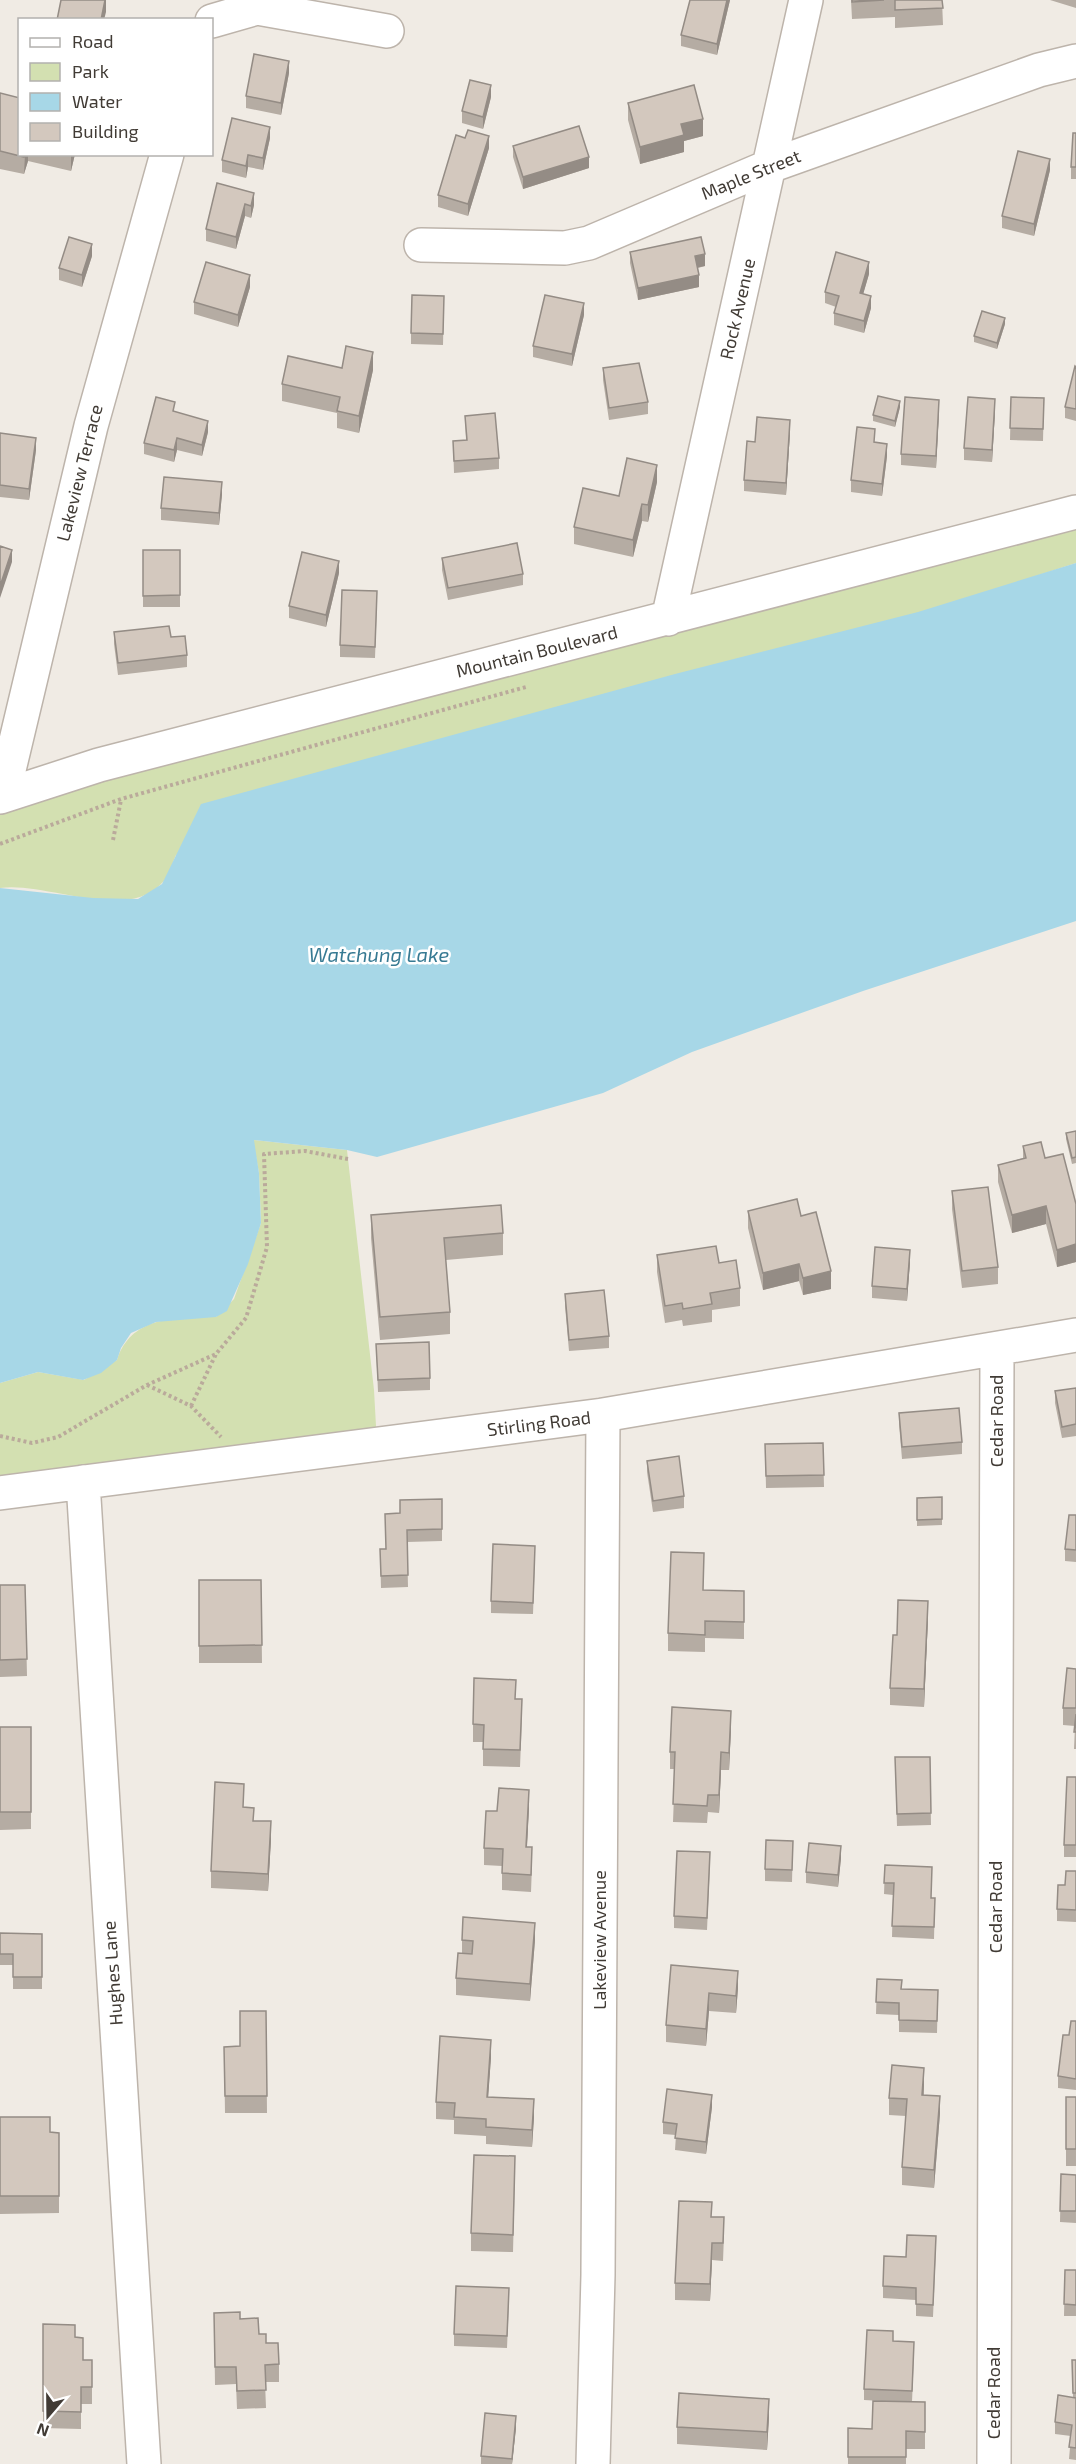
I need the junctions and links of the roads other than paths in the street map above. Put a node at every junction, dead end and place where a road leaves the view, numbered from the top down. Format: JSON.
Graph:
{"nodes":[{"id":1,"x":806,"y":0,"type":"edge"},
{"id":2,"x":213,"y":21,"type":"edge"},
{"id":3,"x":387,"y":31,"type":"dead end"},
{"id":4,"x":1076,"y":61,"type":"edge"},
{"id":5,"x":166,"y":156,"type":"edge"},
{"id":6,"x":770,"y":166,"type":"junction"},
{"id":7,"x":421,"y":244,"type":"dead end"},
{"id":8,"x":1076,"y":512,"type":"edge"},
{"id":9,"x":668,"y":618,"type":"junction"},
{"id":10,"x":2,"y":796,"type":"edge"},
{"id":11,"x":1076,"y":1335,"type":"edge"},
{"id":12,"x":997,"y":1350,"type":"junction"},
{"id":13,"x":603,"y":1415,"type":"junction"},
{"id":14,"x":83,"y":1482,"type":"junction"},
{"id":15,"x":0,"y":1493,"type":"edge"},
{"id":16,"x":144,"y":2464,"type":"edge"},
{"id":17,"x":593,"y":2464,"type":"edge"},
{"id":18,"x":994,"y":2464,"type":"edge"}],
"edges":[{"from":1,"to":6,"type":"street","name":"Rock Avenue"},
{"from":2,"to":3,"type":"street"},
{"from":4,"to":6,"type":"street","name":"Maple Street"},
{"from":5,"to":10,"type":"street","name":"Lakeview Terrace"},
{"from":6,"to":7,"type":"street","name":"Maple Street"},
{"from":6,"to":9,"type":"street","name":"Rock Avenue"},
{"from":8,"to":9,"type":"street","name":"Mountain Boulevard"},
{"from":9,"to":10,"type":"street","name":"Mountain Boulevard"},
{"from":11,"to":12,"type":"street","name":"Stirling Road"},
{"from":12,"to":13,"type":"street","name":"Stirling Road"},
{"from":12,"to":18,"type":"street","name":"Cedar Road"},
{"from":13,"to":14,"type":"street","name":"Stirling Road"},
{"from":13,"to":17,"type":"street","name":"Lakeview Avenue"},
{"from":14,"to":15,"type":"street","name":"Stirling Road"},
{"from":14,"to":16,"type":"street","name":"Hughes Lane"}]}
